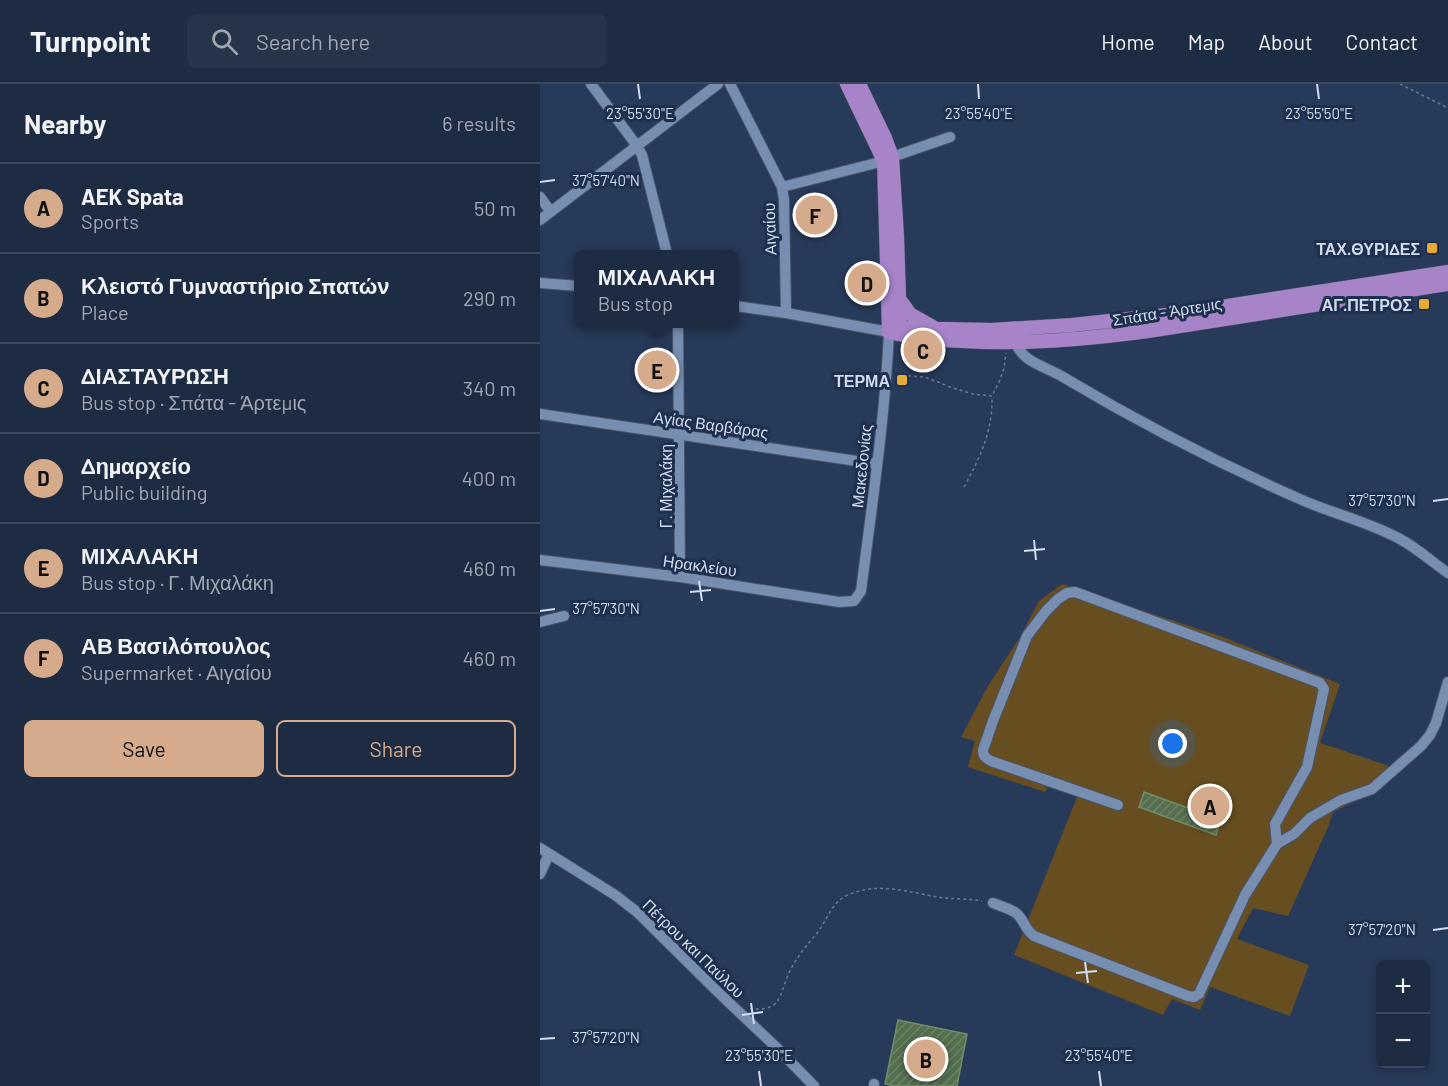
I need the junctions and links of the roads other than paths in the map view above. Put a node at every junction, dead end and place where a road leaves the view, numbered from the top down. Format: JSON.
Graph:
{"nodes":[{"id":1,"x":591,"y":84,"type":"edge"},
{"id":2,"x":718,"y":84,"type":"edge"},
{"id":3,"x":730,"y":84,"type":"edge"},
{"id":4,"x":847,"y":84,"type":"edge"},
{"id":5,"x":859,"y":84,"type":"edge"},
{"id":6,"x":951,"y":137,"type":"dead end"},
{"id":7,"x":637,"y":146,"type":"junction"},
{"id":8,"x":888,"y":159,"type":"junction"},
{"id":9,"x":782,"y":187,"type":"junction"},
{"id":10,"x":540,"y":197,"type":"edge"},
{"id":11,"x":551,"y":212,"type":"junction"},
{"id":12,"x":540,"y":220,"type":"edge"},
{"id":13,"x":666,"y":250,"type":"edge"},
{"id":14,"x":1448,"y":272,"type":"edge"},
{"id":15,"x":540,"y":283,"type":"edge"},
{"id":16,"x":1448,"y":284,"type":"edge"},
{"id":17,"x":574,"y":286,"type":"edge"},
{"id":18,"x":899,"y":298,"type":"junction"},
{"id":19,"x":739,"y":307,"type":"edge"},
{"id":20,"x":786,"y":313,"type":"junction"},
{"id":21,"x":678,"y":328,"type":"edge"},
{"id":22,"x":935,"y":328,"type":"junction"},
{"id":23,"x":895,"y":330,"type":"junction"},
{"id":24,"x":1012,"y":343,"type":"junction"},
{"id":25,"x":540,"y":414,"type":"edge"},
{"id":26,"x":680,"y":434,"type":"junction"},
{"id":27,"x":877,"y":464,"type":"junction"},
{"id":28,"x":540,"y":560,"type":"edge"},
{"id":29,"x":1448,"y":573,"type":"edge"},
{"id":30,"x":680,"y":577,"type":"junction"},
{"id":31,"x":854,"y":601,"type":"joint"},
{"id":32,"x":564,"y":616,"type":"dead end"},
{"id":33,"x":540,"y":622,"type":"edge"},
{"id":34,"x":1448,"y":682,"type":"edge"},
{"id":35,"x":1118,"y":805,"type":"dead end"},
{"id":36,"x":1277,"y":844,"type":"junction"},
{"id":37,"x":544,"y":851,"type":"edge"},
{"id":38,"x":540,"y":874,"type":"edge"},
{"id":39,"x":993,"y":903,"type":"road end"},
{"id":40,"x":814,"y":1086,"type":"edge"}],
"edges":[{"from":1,"to":7,"type":"street"},
{"from":2,"to":7,"type":"street"},
{"from":3,"to":9,"type":"street","name":"Αιγαίου"},
{"from":4,"to":8,"type":"main road"},
{"from":5,"to":8,"type":"main road"},
{"from":6,"to":8,"type":"street"},
{"from":7,"to":11,"type":"street"},
{"from":7,"to":13,"type":"street"},
{"from":8,"to":9,"type":"street"},
{"from":8,"to":18,"type":"main road"},
{"from":8,"to":23,"type":"main road"},
{"from":9,"to":20,"type":"street","name":"Αιγαίου"},
{"from":10,"to":11,"type":"street"},
{"from":11,"to":12,"type":"street"},
{"from":14,"to":22,"type":"main road","name":"Σπάτα - Άρτεμις"},
{"from":15,"to":17,"type":"street"},
{"from":16,"to":24,"type":"main road","name":"Σπάτα - Άρτεμις"},
{"from":18,"to":22,"type":"main road"},
{"from":18,"to":23,"type":"main road"},
{"from":19,"to":20,"type":"street"},
{"from":20,"to":23,"type":"street"},
{"from":21,"to":26,"type":"street","name":"Γ. Μιχαλάκη"},
{"from":22,"to":23,"type":"main road","name":"Σπάτα - Άρτεμις"},
{"from":23,"to":24,"type":"main road","name":"Σπάτα - Άρτεμις"},
{"from":23,"to":27,"type":"street","name":"Μακεδονίας"},
{"from":24,"to":29,"type":"street"},
{"from":25,"to":26,"type":"street","name":"Αγίας Βαρβάρας"},
{"from":26,"to":27,"type":"street","name":"Αγίας Βαρβάρας"},
{"from":26,"to":30,"type":"street","name":"Γ. Μιχαλάκη"},
{"from":27,"to":31,"type":"street","name":"Μακεδονίας"},
{"from":28,"to":30,"type":"street","name":"Ηρακλείου"},
{"from":30,"to":31,"type":"street","name":"Ηρακλείου"},
{"from":32,"to":33,"type":"street"},
{"from":34,"to":36,"type":"street"},
{"from":35,"to":36,"type":"street"},
{"from":36,"to":39,"type":"street"},
{"from":37,"to":38,"type":"street"},
{"from":37,"to":40,"type":"street","name":"Πέτρου και Παύλου"}]}
